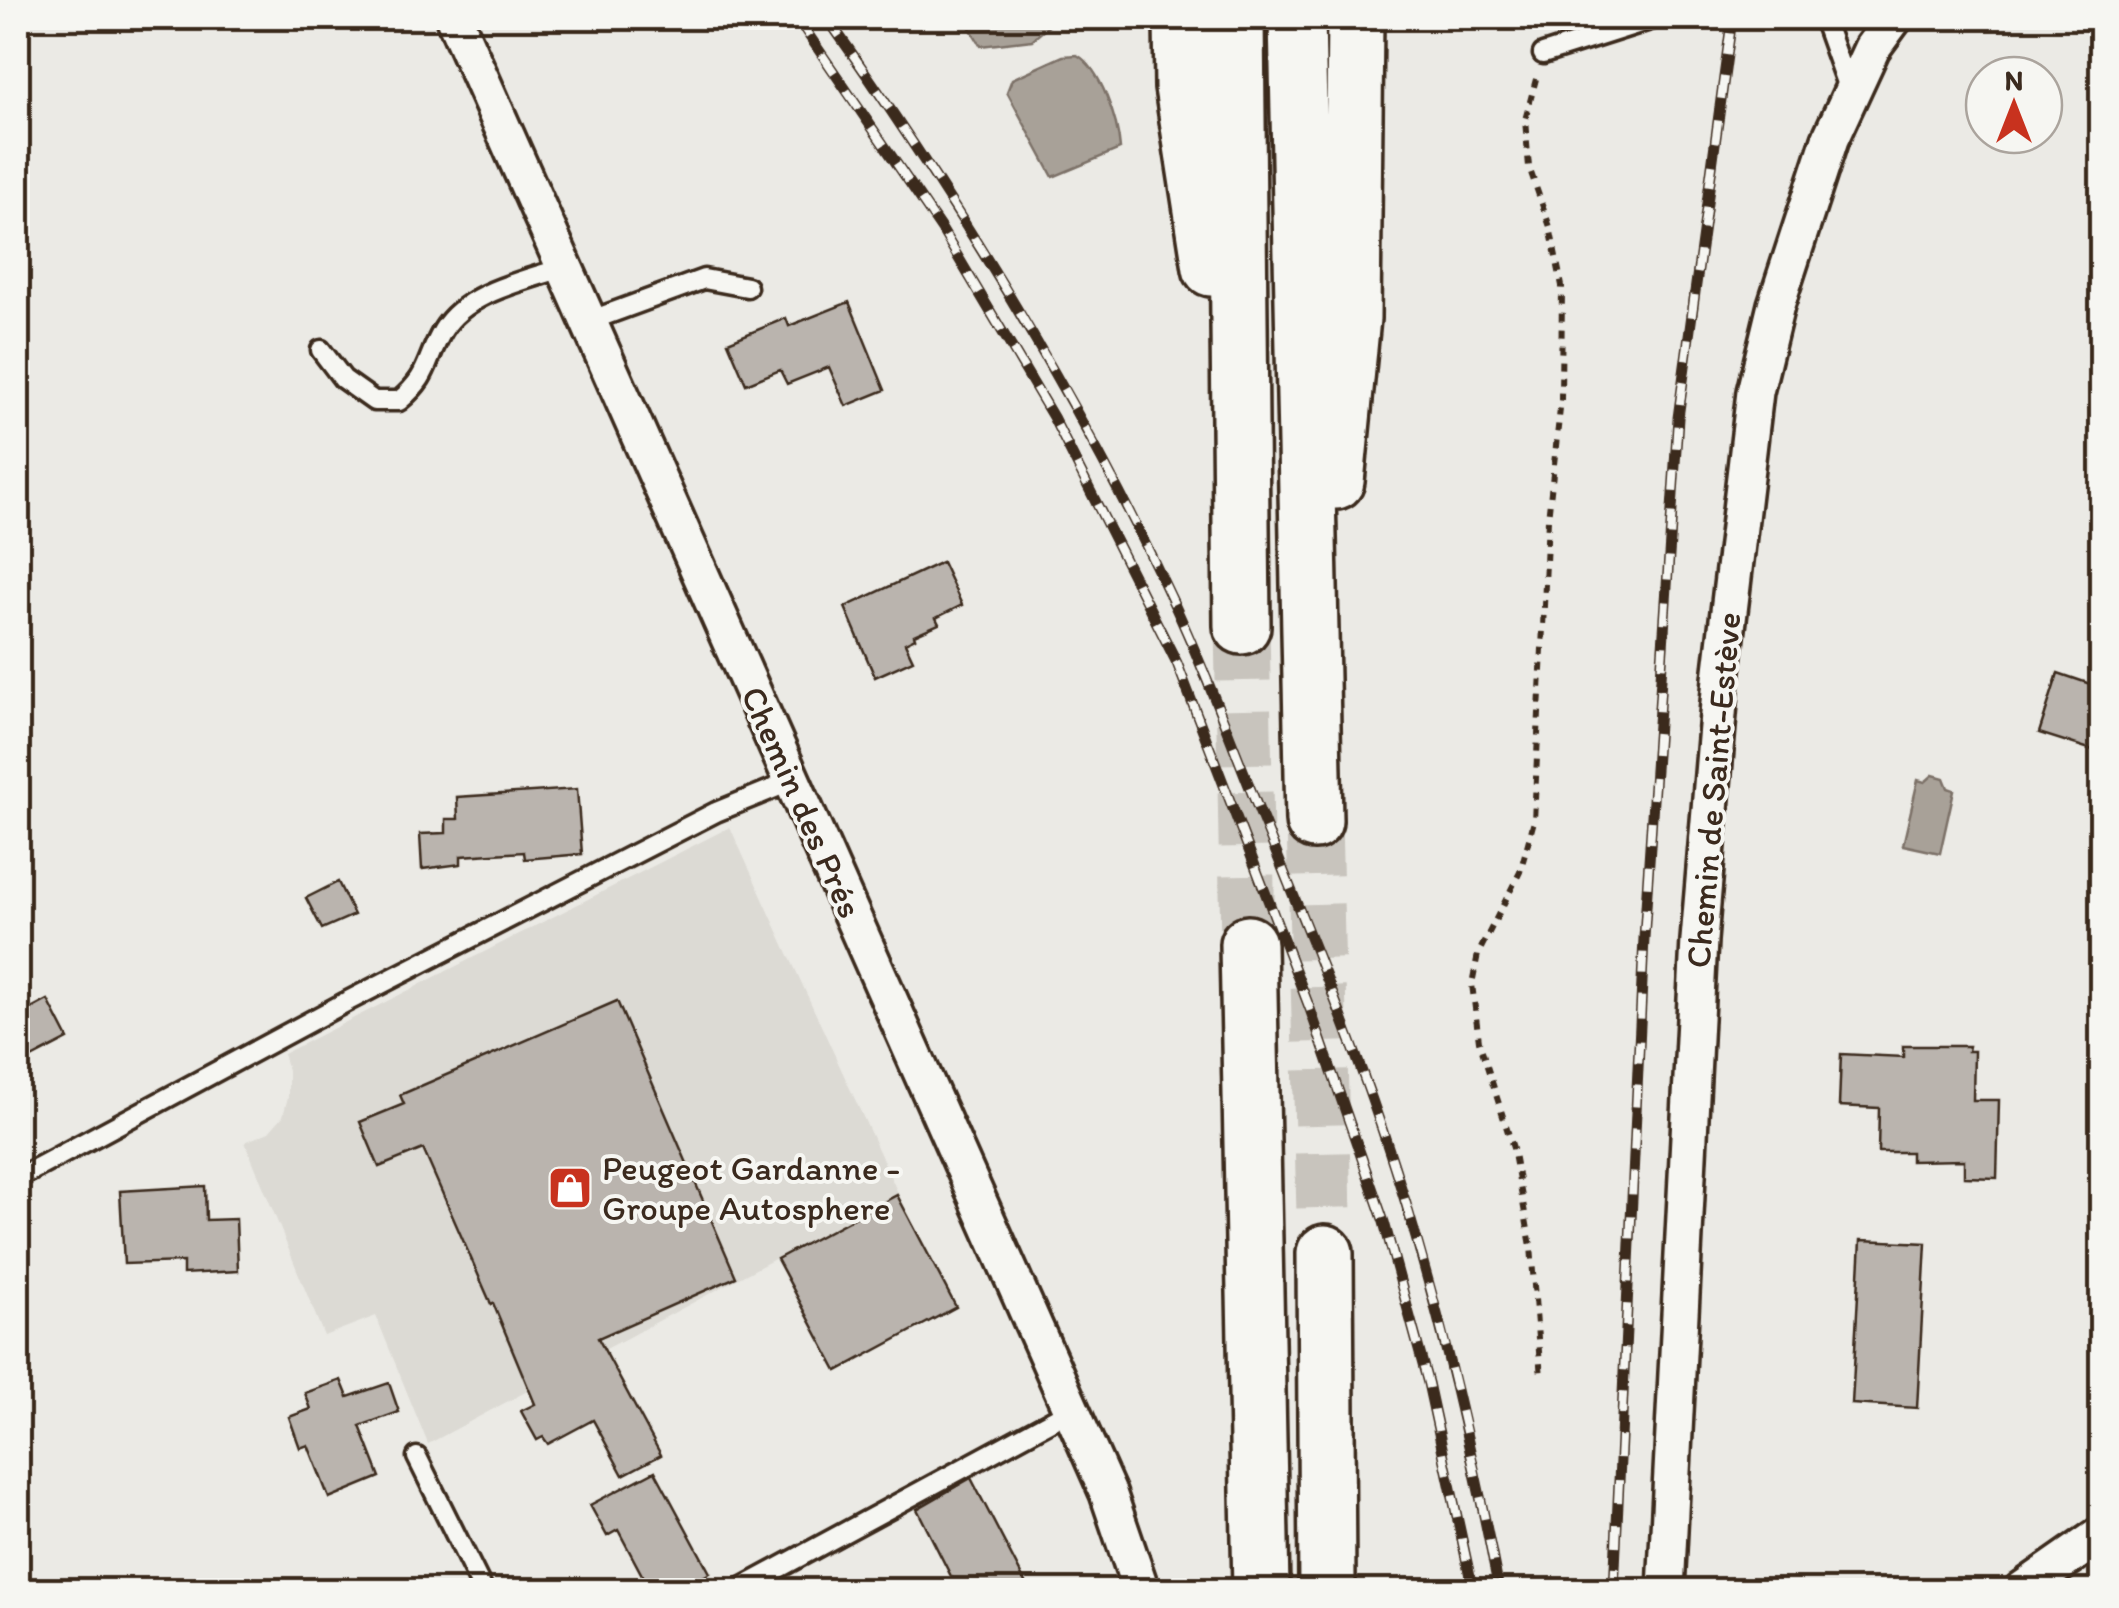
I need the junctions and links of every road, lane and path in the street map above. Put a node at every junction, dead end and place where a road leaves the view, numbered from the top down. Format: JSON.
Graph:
{"nodes":[{"id":1,"x":454,"y":18,"type":"edge"},
{"id":2,"x":1182,"y":18,"type":"edge"},
{"id":3,"x":1236,"y":18,"type":"edge"},
{"id":4,"x":1297,"y":18,"type":"edge"},
{"id":5,"x":1356,"y":18,"type":"edge"},
{"id":6,"x":1656,"y":18,"type":"edge"},
{"id":7,"x":1822,"y":18,"type":"edge"},
{"id":8,"x":1894,"y":18,"type":"edge"},
{"id":9,"x":1543,"y":54,"type":"joint"},
{"id":10,"x":1849,"y":92,"type":"junction"},
{"id":11,"x":565,"y":267,"type":"junction"},
{"id":12,"x":746,"y":287,"type":"dead end"},
{"id":13,"x":589,"y":321,"type":"junction"},
{"id":14,"x":321,"y":350,"type":"dead end"},
{"id":15,"x":1239,"y":454,"type":"junction"},
{"id":16,"x":1242,"y":626,"type":"tunnel mouth"},
{"id":17,"x":1312,"y":733,"type":"junction"},
{"id":18,"x":792,"y":781,"type":"junction"},
{"id":19,"x":1314,"y":821,"type":"tunnel mouth"},
{"id":20,"x":1248,"y":944,"type":"tunnel mouth"},
{"id":21,"x":18,"y":1178,"type":"edge"},
{"id":22,"x":1325,"y":1253,"type":"tunnel mouth"},
{"id":23,"x":1541,"y":1378,"type":"dead end"},
{"id":24,"x":1072,"y":1410,"type":"junction"},
{"id":25,"x":417,"y":1457,"type":"dead end"},
{"id":26,"x":2102,"y":1534,"type":"edge"},
{"id":27,"x":482,"y":1590,"type":"edge"},
{"id":28,"x":738,"y":1590,"type":"edge"},
{"id":29,"x":1140,"y":1590,"type":"edge"},
{"id":30,"x":1261,"y":1590,"type":"edge"},
{"id":31,"x":1327,"y":1590,"type":"edge"},
{"id":32,"x":1666,"y":1590,"type":"edge"},
{"id":33,"x":2022,"y":1590,"type":"edge"}],
"edges":[{"from":1,"to":11,"type":"street","name":"Chemin des Prés"},
{"from":2,"to":15,"type":"highway"},
{"from":3,"to":15,"type":"highway"},
{"from":4,"to":17,"type":"highway"},
{"from":5,"to":17,"type":"highway"},
{"from":6,"to":9,"type":"lane"},
{"from":7,"to":10,"type":"lane"},
{"from":8,"to":10,"type":"street","name":"Chemin de Saint-Estève"},
{"from":9,"to":23,"type":"path"},
{"from":10,"to":32,"type":"street","name":"Chemin de Saint-Estève"},
{"from":11,"to":13,"type":"street","name":"Chemin des Prés"},
{"from":11,"to":14,"type":"lane"},
{"from":12,"to":13,"type":"lane"},
{"from":13,"to":18,"type":"street","name":"Chemin des Prés"},
{"from":15,"to":16,"type":"highway"},
{"from":17,"to":19,"type":"highway"},
{"from":18,"to":21,"type":"lane"},
{"from":18,"to":24,"type":"street","name":"Chemin des Prés"},
{"from":20,"to":30,"type":"highway"},
{"from":22,"to":31,"type":"highway"},
{"from":24,"to":28,"type":"lane"},
{"from":24,"to":29,"type":"street","name":"Chemin des Prés"},
{"from":25,"to":27,"type":"lane"},
{"from":26,"to":33,"type":"street"}]}
